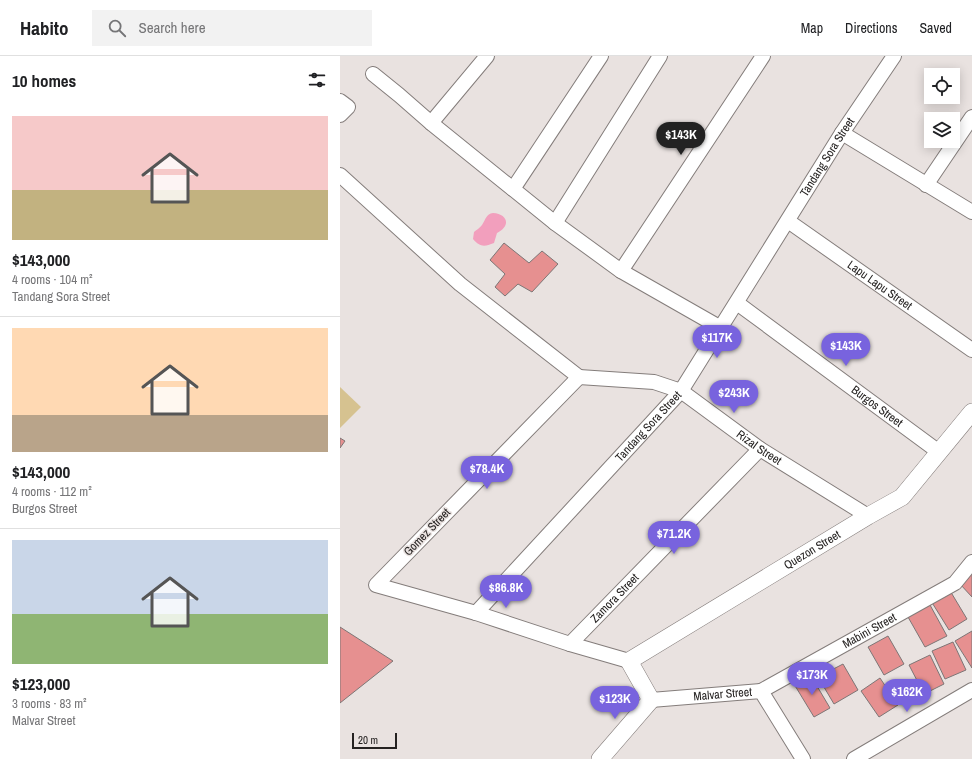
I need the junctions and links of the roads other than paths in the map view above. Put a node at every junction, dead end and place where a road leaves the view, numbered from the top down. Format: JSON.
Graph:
{"nodes":[{"id":1,"x":487,"y":56,"type":"edge"},
{"id":2,"x":601,"y":56,"type":"edge"},
{"id":3,"x":660,"y":56,"type":"edge"},
{"id":4,"x":763,"y":56,"type":"edge"},
{"id":5,"x":894,"y":56,"type":"edge"},
{"id":6,"x":372,"y":74,"type":"dead end"},
{"id":7,"x":340,"y":101,"type":"edge"},
{"id":8,"x":340,"y":115,"type":"edge"},
{"id":9,"x":972,"y":118,"type":"edge"},
{"id":10,"x":431,"y":123,"type":"junction"},
{"id":11,"x":842,"y":133,"type":"junction"},
{"id":12,"x":340,"y":175,"type":"edge"},
{"id":13,"x":926,"y":185,"type":"junction"},
{"id":14,"x":513,"y":188,"type":"junction"},
{"id":15,"x":972,"y":212,"type":"edge"},
{"id":16,"x":788,"y":221,"type":"junction"},
{"id":17,"x":555,"y":223,"type":"junction"},
{"id":18,"x":621,"y":271,"type":"junction"},
{"id":19,"x":738,"y":303,"type":"junction"},
{"id":20,"x":721,"y":328,"type":"junction"},
{"id":21,"x":972,"y":350,"type":"edge"},
{"id":22,"x":578,"y":377,"type":"junction"},
{"id":23,"x":681,"y":391,"type":"junction"},
{"id":24,"x":972,"y":412,"type":"edge"},
{"id":25,"x":760,"y":449,"type":"junction"},
{"id":26,"x":939,"y":452,"type":"junction"},
{"id":27,"x":868,"y":516,"type":"junction"},
{"id":28,"x":972,"y":562,"type":"edge"},
{"id":29,"x":476,"y":613,"type":"junction"},
{"id":30,"x":570,"y":644,"type":"junction"},
{"id":31,"x":629,"y":660,"type":"junction"},
{"id":32,"x":761,"y":690,"type":"junction"},
{"id":33,"x":972,"y":690,"type":"edge"},
{"id":34,"x":651,"y":700,"type":"junction"},
{"id":35,"x":600,"y":759,"type":"edge"},
{"id":36,"x":804,"y":759,"type":"edge"},
{"id":37,"x":854,"y":759,"type":"edge"}],
"edges":[{"from":1,"to":10,"type":"street"},
{"from":2,"to":14,"type":"street"},
{"from":3,"to":17,"type":"street"},
{"from":4,"to":18,"type":"street"},
{"from":5,"to":11,"type":"street","name":"Tandang Sora Street"},
{"from":6,"to":10,"type":"street"},
{"from":7,"to":8,"type":"street"},
{"from":9,"to":13,"type":"street"},
{"from":10,"to":14,"type":"street"},
{"from":11,"to":13,"type":"street"},
{"from":11,"to":16,"type":"street","name":"Tandang Sora Street"},
{"from":12,"to":22,"type":"street"},
{"from":13,"to":15,"type":"street"},
{"from":14,"to":17,"type":"street"},
{"from":16,"to":19,"type":"street","name":"Tandang Sora Street"},
{"from":16,"to":21,"type":"street","name":"Lapu Lapu Street"},
{"from":17,"to":18,"type":"street"},
{"from":18,"to":20,"type":"street"},
{"from":19,"to":20,"type":"street","name":"Tandang Sora Street"},
{"from":19,"to":26,"type":"street","name":"Burgos Street"},
{"from":20,"to":23,"type":"street","name":"Tandang Sora Street"},
{"from":22,"to":23,"type":"street","name":"Rizal Street"},
{"from":22,"to":29,"type":"street","name":"Gomez Street"},
{"from":23,"to":25,"type":"street","name":"Rizal Street"},
{"from":23,"to":29,"type":"street","name":"Tandang Sora Street"},
{"from":24,"to":26,"type":"street","name":"Quezon Street"},
{"from":25,"to":27,"type":"street","name":"Rizal Street"},
{"from":25,"to":30,"type":"street","name":"Zamora Street"},
{"from":26,"to":27,"type":"street","name":"Quezon Street"},
{"from":27,"to":31,"type":"street","name":"Quezon Street"},
{"from":28,"to":32,"type":"street","name":"Mabini Street"},
{"from":29,"to":30,"type":"street"},
{"from":30,"to":31,"type":"street"},
{"from":31,"to":34,"type":"street"},
{"from":32,"to":34,"type":"street","name":"Malvar Street"},
{"from":32,"to":36,"type":"street","name":"Malvar Street"},
{"from":33,"to":37,"type":"street"},
{"from":34,"to":35,"type":"street"}]}
